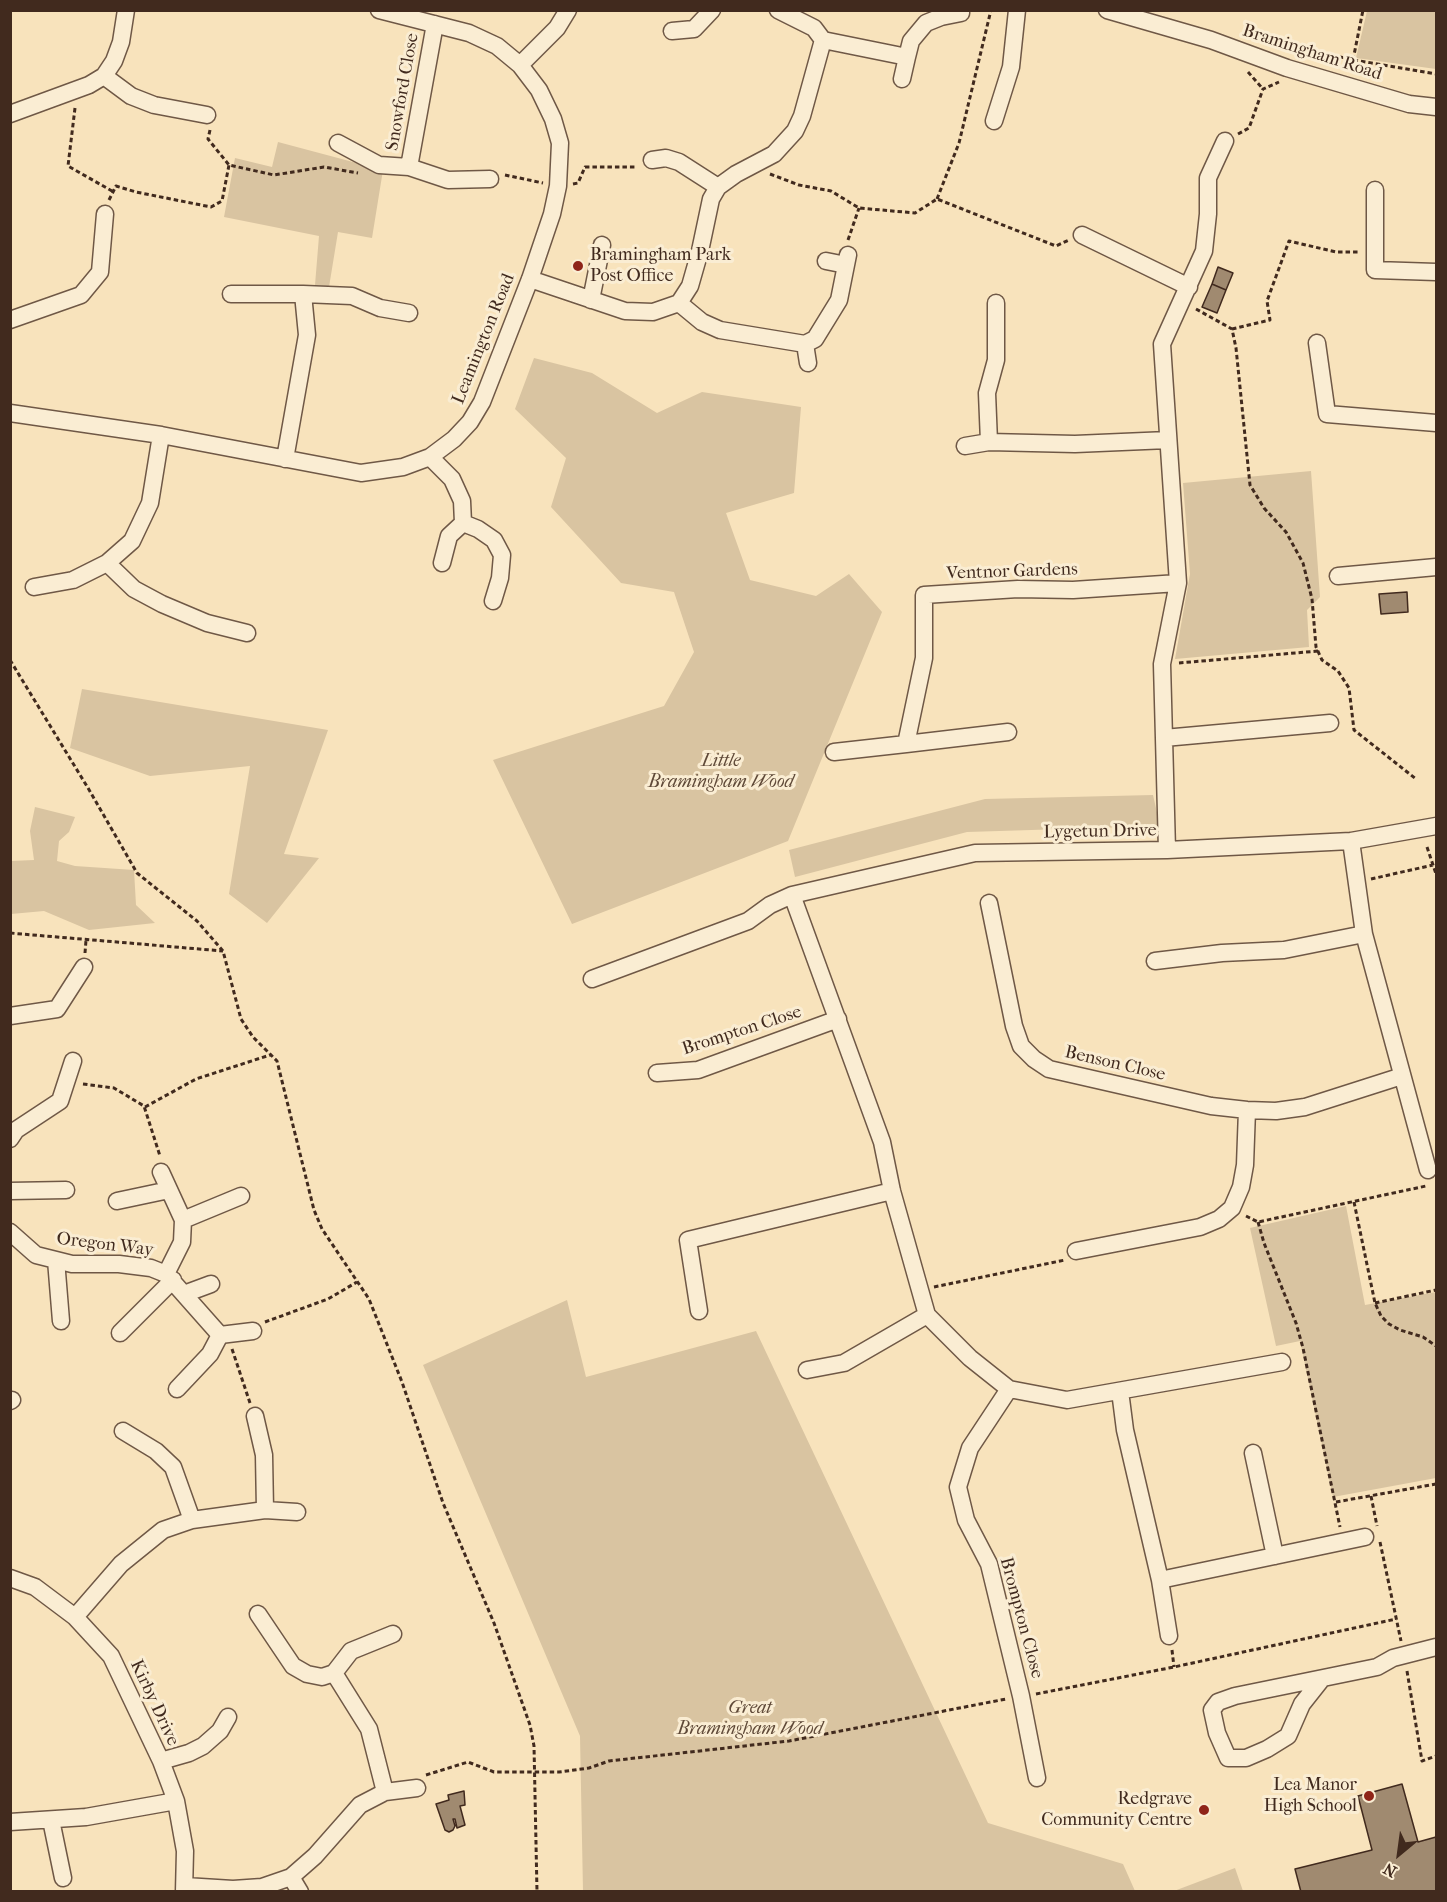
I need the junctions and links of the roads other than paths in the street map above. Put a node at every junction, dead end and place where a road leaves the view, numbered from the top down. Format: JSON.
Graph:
{"nodes":[{"id":1,"x":126,"y":10,"type":"edge"},
{"id":2,"x":380,"y":10,"type":"edge"},
{"id":3,"x":568,"y":10,"type":"edge"},
{"id":4,"x":712,"y":10,"type":"edge"},
{"id":5,"x":778,"y":10,"type":"edge"},
{"id":6,"x":1017,"y":10,"type":"edge"},
{"id":7,"x":1107,"y":10,"type":"edge"},
{"id":8,"x":961,"y":13,"type":"dead end"},
{"id":9,"x":435,"y":24,"type":"junction"},
{"id":10,"x":672,"y":31,"type":"dead end"},
{"id":11,"x":823,"y":40,"type":"junction"},
{"id":12,"x":909,"y":49,"type":"junction"},
{"id":13,"x":520,"y":65,"type":"junction"},
{"id":14,"x":104,"y":76,"type":"junction"},
{"id":15,"x":902,"y":79,"type":"dead end"},
{"id":16,"x":1437,"y":106,"type":"edge"},
{"id":17,"x":10,"y":114,"type":"edge"},
{"id":18,"x":207,"y":116,"type":"road end"},
{"id":19,"x":994,"y":121,"type":"dead end"},
{"id":20,"x":1225,"y":141,"type":"road end"},
{"id":21,"x":338,"y":143,"type":"dead end"},
{"id":22,"x":652,"y":160,"type":"dead end"},
{"id":23,"x":409,"y":167,"type":"junction"},
{"id":24,"x":490,"y":179,"type":"dead end"},
{"id":25,"x":718,"y":187,"type":"junction"},
{"id":26,"x":1375,"y":190,"type":"dead end"},
{"id":27,"x":105,"y":214,"type":"road end"},
{"id":28,"x":1082,"y":235,"type":"road end"},
{"id":29,"x":602,"y":245,"type":"dead end"},
{"id":30,"x":826,"y":261,"type":"dead end"},
{"id":31,"x":1437,"y":272,"type":"edge"},
{"id":32,"x":530,"y":279,"type":"junction"},
{"id":33,"x":231,"y":294,"type":"dead end"},
{"id":34,"x":303,"y":294,"type":"junction"},
{"id":35,"x":1186,"y":294,"type":"junction"},
{"id":36,"x":591,"y":300,"type":"junction"},
{"id":37,"x":679,"y":303,"type":"junction"},
{"id":38,"x":996,"y":303,"type":"dead end"},
{"id":39,"x":409,"y":313,"type":"dead end"},
{"id":40,"x":10,"y":320,"type":"edge"},
{"id":41,"x":1317,"y":343,"type":"dead end"},
{"id":42,"x":806,"y":344,"type":"junction"},
{"id":43,"x":808,"y":363,"type":"dead end"},
{"id":44,"x":10,"y":413,"type":"edge"},
{"id":45,"x":1437,"y":423,"type":"edge"},
{"id":46,"x":161,"y":435,"type":"junction"},
{"id":47,"x":1168,"y":440,"type":"junction"},
{"id":48,"x":989,"y":442,"type":"junction"},
{"id":49,"x":965,"y":446,"type":"dead end"},
{"id":50,"x":430,"y":457,"type":"junction"},
{"id":51,"x":285,"y":459,"type":"junction"},
{"id":52,"x":463,"y":523,"type":"junction"},
{"id":53,"x":107,"y":563,"type":"junction"},
{"id":54,"x":442,"y":563,"type":"dead end"},
{"id":55,"x":1437,"y":567,"type":"edge"},
{"id":56,"x":1338,"y":576,"type":"dead end"},
{"id":57,"x":1178,"y":582,"type":"junction"},
{"id":58,"x":34,"y":587,"type":"dead end"},
{"id":59,"x":493,"y":601,"type":"dead end"},
{"id":60,"x":247,"y":633,"type":"dead end"},
{"id":61,"x":1330,"y":723,"type":"dead end"},
{"id":62,"x":1008,"y":732,"type":"dead end"},
{"id":63,"x":1164,"y":738,"type":"junction"},
{"id":64,"x":906,"y":744,"type":"junction"},
{"id":65,"x":834,"y":752,"type":"dead end"},
{"id":66,"x":1437,"y":826,"type":"edge"},
{"id":67,"x":1351,"y":841,"type":"junction"},
{"id":68,"x":1167,"y":850,"type":"junction"},
{"id":69,"x":792,"y":895,"type":"junction"},
{"id":70,"x":989,"y":903,"type":"dead end"},
{"id":71,"x":1364,"y":934,"type":"junction"},
{"id":72,"x":1155,"y":962,"type":"dead end"},
{"id":73,"x":84,"y":967,"type":"dead end"},
{"id":74,"x":592,"y":979,"type":"dead end"},
{"id":75,"x":10,"y":1016,"type":"edge"},
{"id":76,"x":838,"y":1019,"type":"junction"},
{"id":77,"x":73,"y":1060,"type":"dead end"},
{"id":78,"x":657,"y":1073,"type":"dead end"},
{"id":79,"x":1402,"y":1076,"type":"junction"},
{"id":80,"x":1247,"y":1110,"type":"junction"},
{"id":81,"x":10,"y":1138,"type":"edge"},
{"id":82,"x":161,"y":1172,"type":"road end"},
{"id":83,"x":1431,"y":1177,"type":"road end"},
{"id":84,"x":66,"y":1190,"type":"dead end"},
{"id":85,"x":169,"y":1190,"type":"junction"},
{"id":86,"x":10,"y":1191,"type":"edge"},
{"id":87,"x":892,"y":1191,"type":"junction"},
{"id":88,"x":241,"y":1196,"type":"dead end"},
{"id":89,"x":117,"y":1201,"type":"dead end"},
{"id":90,"x":183,"y":1220,"type":"junction"},
{"id":91,"x":10,"y":1232,"type":"edge"},
{"id":92,"x":1076,"y":1251,"type":"road end"},
{"id":93,"x":56,"y":1260,"type":"junction"},
{"id":94,"x":169,"y":1277,"type":"junction"},
{"id":95,"x":211,"y":1284,"type":"dead end"},
{"id":96,"x":184,"y":1294,"type":"junction"},
{"id":97,"x":699,"y":1311,"type":"dead end"},
{"id":98,"x":927,"y":1316,"type":"junction"},
{"id":99,"x":61,"y":1321,"type":"dead end"},
{"id":100,"x":253,"y":1331,"type":"road end"},
{"id":101,"x":120,"y":1333,"type":"dead end"},
{"id":102,"x":224,"y":1334,"type":"junction"},
{"id":103,"x":1282,"y":1362,"type":"dead end"},
{"id":104,"x":807,"y":1370,"type":"dead end"},
{"id":105,"x":177,"y":1389,"type":"dead end"},
{"id":106,"x":1009,"y":1389,"type":"junction"},
{"id":107,"x":1120,"y":1391,"type":"junction"},
{"id":108,"x":255,"y":1416,"type":"road end"},
{"id":109,"x":123,"y":1431,"type":"dead end"},
{"id":110,"x":1253,"y":1453,"type":"dead end"},
{"id":111,"x":265,"y":1510,"type":"junction"},
{"id":112,"x":297,"y":1512,"type":"dead end"},
{"id":113,"x":192,"y":1520,"type":"junction"},
{"id":114,"x":1365,"y":1537,"type":"dead end"},
{"id":115,"x":1275,"y":1556,"type":"junction"},
{"id":116,"x":10,"y":1578,"type":"edge"},
{"id":117,"x":1160,"y":1580,"type":"junction"},
{"id":118,"x":258,"y":1614,"type":"dead end"},
{"id":119,"x":75,"y":1617,"type":"junction"},
{"id":120,"x":393,"y":1634,"type":"dead end"},
{"id":121,"x":1169,"y":1636,"type":"dead end"},
{"id":122,"x":1437,"y":1647,"type":"edge"},
{"id":123,"x":334,"y":1673,"type":"junction"},
{"id":124,"x":1321,"y":1680,"type":"junction"},
{"id":125,"x":228,"y":1717,"type":"dead end"},
{"id":126,"x":160,"y":1761,"type":"junction"},
{"id":127,"x":1037,"y":1778,"type":"dead end"},
{"id":128,"x":417,"y":1788,"type":"road end"},
{"id":129,"x":385,"y":1792,"type":"junction"},
{"id":130,"x":176,"y":1801,"type":"junction"},
{"id":131,"x":51,"y":1820,"type":"junction"},
{"id":132,"x":10,"y":1822,"type":"edge"},
{"id":133,"x":291,"y":1877,"type":"junction"},
{"id":134,"x":63,"y":1878,"type":"dead end"},
{"id":135,"x":184,"y":1889,"type":"edge"},
{"id":136,"x":300,"y":1892,"type":"edge"}],
"edges":[{"from":1,"to":14,"type":"street"},
{"from":2,"to":9,"type":"street","name":"Leamington Road"},
{"from":3,"to":13,"type":"street"},
{"from":4,"to":10,"type":"street"},
{"from":5,"to":11,"type":"street"},
{"from":6,"to":19,"type":"street"},
{"from":7,"to":16,"type":"street","name":"Bramingham Road"},
{"from":8,"to":12,"type":"street"},
{"from":9,"to":13,"type":"street","name":"Leamington Road"},
{"from":9,"to":23,"type":"street","name":"Snowford Close"},
{"from":11,"to":12,"type":"street"},
{"from":11,"to":25,"type":"street"},
{"from":12,"to":15,"type":"street"},
{"from":13,"to":32,"type":"street","name":"Leamington Road"},
{"from":14,"to":17,"type":"street"},
{"from":14,"to":18,"type":"street"},
{"from":20,"to":35,"type":"street"},
{"from":21,"to":23,"type":"street","name":"Snowford Close"},
{"from":22,"to":25,"type":"street"},
{"from":23,"to":24,"type":"street","name":"Snowford Close"},
{"from":25,"to":37,"type":"street"},
{"from":26,"to":31,"type":"street"},
{"from":27,"to":40,"type":"street"},
{"from":28,"to":35,"type":"street"},
{"from":29,"to":36,"type":"street"},
{"from":30,"to":42,"type":"street"},
{"from":32,"to":36,"type":"street"},
{"from":32,"to":50,"type":"street","name":"Leamington Road"},
{"from":33,"to":34,"type":"street"},
{"from":34,"to":39,"type":"street"},
{"from":34,"to":51,"type":"street"},
{"from":35,"to":47,"type":"street"},
{"from":36,"to":37,"type":"street"},
{"from":37,"to":42,"type":"street"},
{"from":38,"to":48,"type":"street"},
{"from":41,"to":45,"type":"street"},
{"from":42,"to":43,"type":"street"},
{"from":44,"to":46,"type":"street","name":"Leamington Road"},
{"from":46,"to":51,"type":"street","name":"Leamington Road"},
{"from":46,"to":53,"type":"street"},
{"from":47,"to":48,"type":"street"},
{"from":47,"to":57,"type":"street"},
{"from":48,"to":49,"type":"street"},
{"from":50,"to":51,"type":"street","name":"Leamington Road"},
{"from":50,"to":52,"type":"street"},
{"from":52,"to":54,"type":"street"},
{"from":52,"to":59,"type":"street"},
{"from":53,"to":58,"type":"street"},
{"from":53,"to":60,"type":"street"},
{"from":55,"to":56,"type":"street"},
{"from":57,"to":63,"type":"street"},
{"from":57,"to":64,"type":"street","name":"Ventnor Gardens"},
{"from":61,"to":63,"type":"street"},
{"from":62,"to":64,"type":"street"},
{"from":63,"to":68,"type":"street"},
{"from":64,"to":65,"type":"street"},
{"from":66,"to":67,"type":"street","name":"Lygetun Drive"},
{"from":67,"to":68,"type":"street","name":"Lygetun Drive"},
{"from":67,"to":71,"type":"street"},
{"from":68,"to":69,"type":"street","name":"Lygetun Drive"},
{"from":69,"to":74,"type":"street","name":"Lygetun Drive"},
{"from":69,"to":76,"type":"street"},
{"from":70,"to":80,"type":"street","name":"Benson Close"},
{"from":71,"to":72,"type":"street"},
{"from":71,"to":79,"type":"street"},
{"from":73,"to":75,"type":"street"},
{"from":76,"to":78,"type":"street","name":"Brompton Close"},
{"from":76,"to":87,"type":"street"},
{"from":77,"to":81,"type":"street"},
{"from":79,"to":80,"type":"street","name":"Benson Close"},
{"from":79,"to":83,"type":"street"},
{"from":80,"to":92,"type":"street"},
{"from":82,"to":85,"type":"street"},
{"from":84,"to":86,"type":"street"},
{"from":85,"to":89,"type":"street"},
{"from":85,"to":90,"type":"street"},
{"from":87,"to":97,"type":"street"},
{"from":87,"to":98,"type":"street"},
{"from":88,"to":90,"type":"street"},
{"from":90,"to":94,"type":"street","name":"Oregon Way"},
{"from":91,"to":93,"type":"street","name":"Oregon Way"},
{"from":93,"to":94,"type":"street","name":"Oregon Way"},
{"from":93,"to":99,"type":"street"},
{"from":94,"to":96,"type":"street"},
{"from":94,"to":101,"type":"street"},
{"from":95,"to":96,"type":"street"},
{"from":96,"to":102,"type":"street"},
{"from":98,"to":104,"type":"street"},
{"from":98,"to":106,"type":"street"},
{"from":100,"to":102,"type":"street"},
{"from":102,"to":105,"type":"street"},
{"from":103,"to":107,"type":"street"},
{"from":106,"to":107,"type":"street"},
{"from":106,"to":127,"type":"street","name":"Brompton Close"},
{"from":107,"to":117,"type":"street"},
{"from":108,"to":111,"type":"street"},
{"from":109,"to":113,"type":"street"},
{"from":110,"to":115,"type":"street"},
{"from":111,"to":112,"type":"street"},
{"from":111,"to":113,"type":"street"},
{"from":113,"to":119,"type":"street"},
{"from":114,"to":115,"type":"street"},
{"from":115,"to":117,"type":"street"},
{"from":116,"to":119,"type":"street","name":"Kirby Drive"},
{"from":117,"to":121,"type":"street"},
{"from":118,"to":123,"type":"street"},
{"from":119,"to":126,"type":"street","name":"Kirby Drive"},
{"from":120,"to":123,"type":"street"},
{"from":122,"to":124,"type":"street"},
{"from":123,"to":129,"type":"street"},
{"from":124,"to":124,"type":"street"},
{"from":125,"to":126,"type":"street"},
{"from":126,"to":130,"type":"street","name":"Kirby Drive"},
{"from":128,"to":129,"type":"street"},
{"from":129,"to":133,"type":"street"},
{"from":130,"to":131,"type":"street"},
{"from":130,"to":135,"type":"street","name":"Kirby Drive"},
{"from":131,"to":132,"type":"street"},
{"from":131,"to":134,"type":"street"},
{"from":133,"to":135,"type":"street"},
{"from":133,"to":136,"type":"street"}]}
